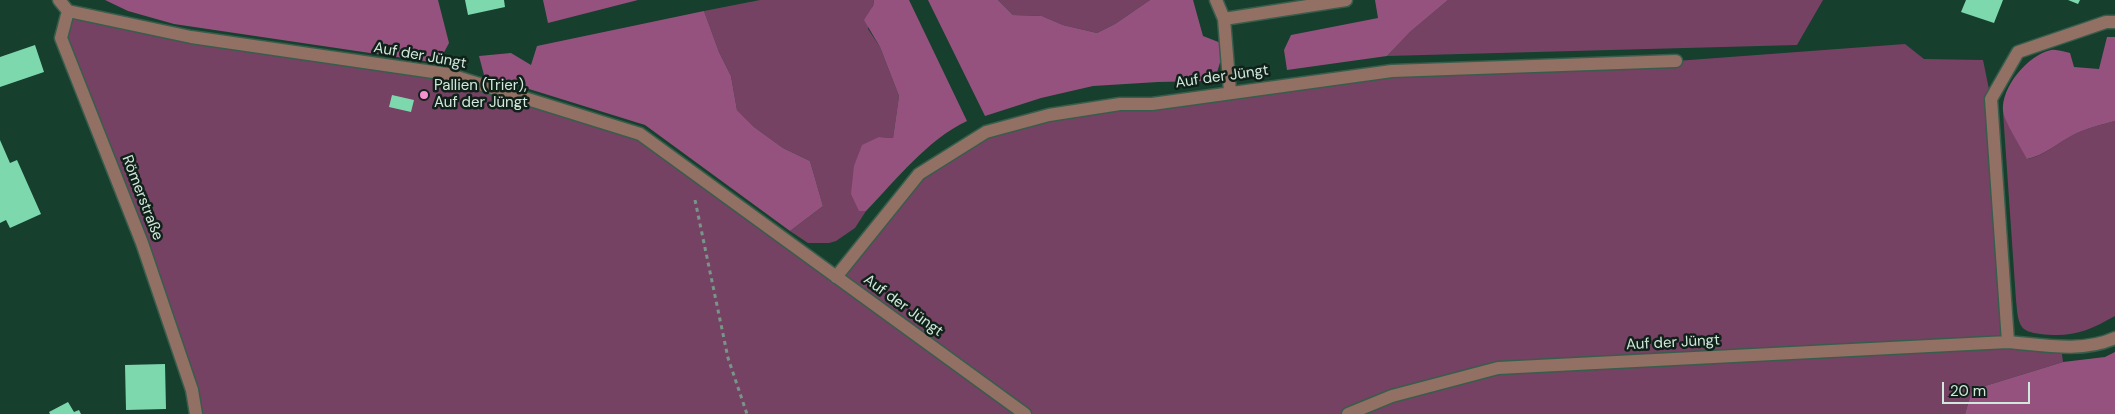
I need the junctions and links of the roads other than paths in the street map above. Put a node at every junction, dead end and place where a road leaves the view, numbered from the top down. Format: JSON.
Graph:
{"nodes":[{"id":1,"x":59,"y":0,"type":"edge"},
{"id":2,"x":1216,"y":0,"type":"edge"},
{"id":3,"x":1346,"y":0,"type":"edge"},
{"id":4,"x":68,"y":11,"type":"junction"},
{"id":5,"x":1224,"y":19,"type":"junction"},
{"id":6,"x":2115,"y":22,"type":"edge"},
{"id":7,"x":1676,"y":61,"type":"dead end"},
{"id":8,"x":1230,"y":92,"type":"junction"},
{"id":9,"x":836,"y":277,"type":"junction"},
{"id":10,"x":2115,"y":338,"type":"edge"},
{"id":11,"x":2008,"y":342,"type":"junction"},
{"id":12,"x":196,"y":414,"type":"edge"},
{"id":13,"x":1025,"y":414,"type":"edge"},
{"id":14,"x":1348,"y":414,"type":"edge"}],
"edges":[{"from":1,"to":4,"type":"street"},
{"from":2,"to":5,"type":"street"},
{"from":3,"to":5,"type":"street"},
{"from":4,"to":9,"type":"street","name":"Auf der Jüngt"},
{"from":4,"to":12,"type":"street","name":"Römerstraße"},
{"from":5,"to":8,"type":"street"},
{"from":6,"to":11,"type":"street"},
{"from":7,"to":8,"type":"street","name":"Auf der Jüngt"},
{"from":8,"to":9,"type":"street","name":"Auf der Jüngt"},
{"from":9,"to":13,"type":"street","name":"Auf der Jüngt"},
{"from":10,"to":11,"type":"street","name":"Auf der Jüngt"},
{"from":11,"to":14,"type":"street","name":"Auf der Jüngt"}]}
